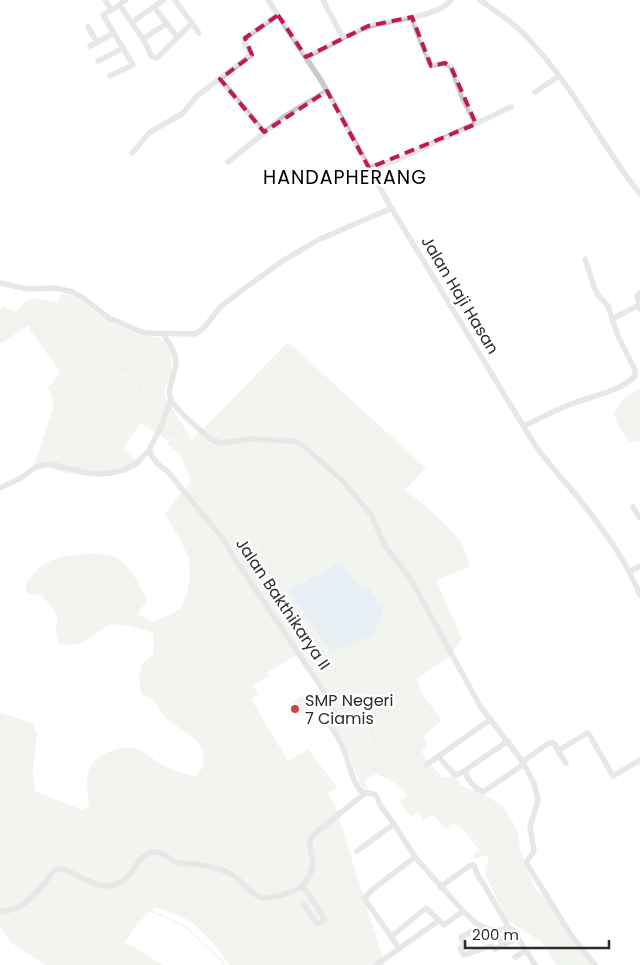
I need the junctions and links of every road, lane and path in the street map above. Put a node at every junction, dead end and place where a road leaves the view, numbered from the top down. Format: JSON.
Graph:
{"nodes":[{"id":1,"x":105,"y":0,"type":"edge"},
{"id":2,"x":164,"y":0,"type":"edge"},
{"id":3,"x":175,"y":0,"type":"edge"},
{"id":4,"x":268,"y":0,"type":"edge"},
{"id":5,"x":323,"y":0,"type":"edge"},
{"id":6,"x":451,"y":0,"type":"edge"},
{"id":7,"x":480,"y":0,"type":"edge"},
{"id":8,"x":123,"y":2,"type":"edge"},
{"id":9,"x":154,"y":6,"type":"junction"},
{"id":10,"x":111,"y":10,"type":"junction"},
{"id":11,"x":278,"y":15,"type":"junction"},
{"id":12,"x":412,"y":17,"type":"junction"},
{"id":13,"x":132,"y":22,"type":"junction"},
{"id":14,"x":167,"y":23,"type":"junction"},
{"id":15,"x":192,"y":23,"type":"junction"},
{"id":16,"x":88,"y":27,"type":"dead end"},
{"id":17,"x":114,"y":33,"type":"junction"},
{"id":18,"x":199,"y":33,"type":"dead end"},
{"id":19,"x":177,"y":37,"type":"junction"},
{"id":20,"x":343,"y":38,"type":"junction"},
{"id":21,"x":143,"y":39,"type":"junction"},
{"id":22,"x":97,"y":42,"type":"junction"},
{"id":23,"x":90,"y":46,"type":"dead end"},
{"id":24,"x":123,"y":48,"type":"junction"},
{"id":25,"x":306,"y":57,"type":"junction"},
{"id":26,"x":98,"y":60,"type":"dead end"},
{"id":27,"x":110,"y":76,"type":"dead end"},
{"id":28,"x":559,"y":76,"type":"junction"},
{"id":29,"x":220,"y":79,"type":"junction"},
{"id":30,"x":327,"y":91,"type":"junction"},
{"id":31,"x":535,"y":92,"type":"dead end"},
{"id":32,"x":511,"y":107,"type":"dead end"},
{"id":33,"x":476,"y":124,"type":"junction"},
{"id":34,"x":264,"y":132,"type":"junction"},
{"id":35,"x":132,"y":153,"type":"dead end"},
{"id":36,"x":228,"y":162,"type":"dead end"},
{"id":37,"x":370,"y":168,"type":"junction"},
{"id":38,"x":640,"y":194,"type":"edge"},
{"id":39,"x":392,"y":208,"type":"junction"},
{"id":40,"x":586,"y":259,"type":"dead end"},
{"id":41,"x":0,"y":283,"type":"edge"},
{"id":42,"x":640,"y":293,"type":"edge"},
{"id":43,"x":639,"y":307,"type":"edge"},
{"id":44,"x":612,"y":318,"type":"junction"},
{"id":45,"x":164,"y":334,"type":"junction"},
{"id":46,"x":171,"y":399,"type":"junction"},
{"id":47,"x":524,"y":426,"type":"junction"},
{"id":48,"x":150,"y":451,"type":"junction"},
{"id":49,"x":0,"y":488,"type":"edge"},
{"id":50,"x":633,"y":507,"type":"dead end"},
{"id":51,"x":640,"y":518,"type":"edge"},
{"id":52,"x":640,"y":566,"type":"edge"},
{"id":53,"x":630,"y":571,"type":"junction"},
{"id":54,"x":640,"y":595,"type":"edge"},
{"id":55,"x":491,"y":719,"type":"junction"},
{"id":56,"x":508,"y":741,"type":"junction"},
{"id":57,"x":558,"y":750,"type":"junction"},
{"id":58,"x":439,"y":756,"type":"junction"},
{"id":59,"x":640,"y":760,"type":"edge"},
{"id":60,"x":523,"y":763,"type":"junction"},
{"id":61,"x":566,"y":763,"type":"dead end"},
{"id":62,"x":426,"y":765,"type":"dead end"},
{"id":63,"x":464,"y":772,"type":"junction"},
{"id":64,"x":365,"y":793,"type":"junction"},
{"id":65,"x":394,"y":824,"type":"junction"},
{"id":66,"x":357,"y":851,"type":"dead end"},
{"id":67,"x":415,"y":857,"type":"junction"},
{"id":68,"x":303,"y":886,"type":"junction"},
{"id":69,"x":440,"y":886,"type":"junction"},
{"id":70,"x":304,"y":904,"type":"dead end"},
{"id":71,"x":463,"y":911,"type":"junction"},
{"id":72,"x":0,"y":912,"type":"edge"},
{"id":73,"x":438,"y":920,"type":"junction"},
{"id":74,"x":481,"y":927,"type":"junction"},
{"id":75,"x":509,"y":928,"type":"junction"},
{"id":76,"x":496,"y":931,"type":"junction"},
{"id":77,"x":392,"y":936,"type":"junction"},
{"id":78,"x":518,"y":938,"type":"junction"},
{"id":79,"x":503,"y":945,"type":"junction"},
{"id":80,"x":399,"y":948,"type":"junction"},
{"id":81,"x":526,"y":951,"type":"junction"},
{"id":82,"x":515,"y":958,"type":"dead end"},
{"id":83,"x":376,"y":965,"type":"edge"},
{"id":84,"x":535,"y":965,"type":"edge"},
{"id":85,"x":595,"y":965,"type":"edge"}],
"edges":[{"from":1,"to":10,"type":"street"},
{"from":2,"to":9,"type":"street"},
{"from":3,"to":15,"type":"street"},
{"from":4,"to":11,"type":"street","name":"Jalan Haji Hasan"},
{"from":5,"to":20,"type":"street"},
{"from":6,"to":12,"type":"street"},
{"from":7,"to":28,"type":"street"},
{"from":8,"to":10,"type":"street"},
{"from":8,"to":13,"type":"street"},
{"from":9,"to":13,"type":"street"},
{"from":9,"to":14,"type":"street"},
{"from":10,"to":17,"type":"street"},
{"from":11,"to":25,"type":"street","name":"Jalan Haji Hasan"},
{"from":11,"to":29,"type":"street"},
{"from":12,"to":20,"type":"street"},
{"from":12,"to":33,"type":"street"},
{"from":13,"to":21,"type":"street"},
{"from":14,"to":19,"type":"street"},
{"from":14,"to":21,"type":"street"},
{"from":15,"to":18,"type":"street"},
{"from":15,"to":19,"type":"street"},
{"from":16,"to":22,"type":"street"},
{"from":17,"to":22,"type":"street"},
{"from":17,"to":24,"type":"street"},
{"from":19,"to":21,"type":"street"},
{"from":20,"to":25,"type":"street"},
{"from":22,"to":23,"type":"street"},
{"from":24,"to":26,"type":"street"},
{"from":24,"to":27,"type":"street"},
{"from":25,"to":30,"type":"street","name":"Jalan Haji Hasan"},
{"from":28,"to":31,"type":"street"},
{"from":28,"to":38,"type":"street"},
{"from":29,"to":34,"type":"street"},
{"from":29,"to":35,"type":"street"},
{"from":30,"to":34,"type":"street"},
{"from":30,"to":37,"type":"street","name":"Jalan Haji Hasan"},
{"from":32,"to":33,"type":"street"},
{"from":33,"to":37,"type":"street"},
{"from":34,"to":36,"type":"street"},
{"from":37,"to":39,"type":"street","name":"Jalan Haji Hasan"},
{"from":39,"to":45,"type":"street"},
{"from":39,"to":47,"type":"street","name":"Jalan Haji Hasan"},
{"from":40,"to":44,"type":"street"},
{"from":41,"to":45,"type":"street"},
{"from":42,"to":43,"type":"street"},
{"from":43,"to":44,"type":"street"},
{"from":44,"to":47,"type":"street"},
{"from":45,"to":46,"type":"street"},
{"from":46,"to":48,"type":"street"},
{"from":46,"to":55,"type":"street"},
{"from":47,"to":53,"type":"street","name":"Jalan Haji Hasan"},
{"from":48,"to":49,"type":"street"},
{"from":48,"to":64,"type":"street","name":"Jalan Bakthikarya II"},
{"from":50,"to":51,"type":"street"},
{"from":52,"to":53,"type":"street"},
{"from":53,"to":54,"type":"street","name":"Jalan Haji Hasan"},
{"from":55,"to":56,"type":"street"},
{"from":55,"to":58,"type":"street"},
{"from":56,"to":60,"type":"street"},
{"from":56,"to":63,"type":"street"},
{"from":57,"to":59,"type":"street"},
{"from":57,"to":60,"type":"street"},
{"from":57,"to":61,"type":"street"},
{"from":58,"to":62,"type":"street"},
{"from":58,"to":63,"type":"street"},
{"from":60,"to":63,"type":"street"},
{"from":60,"to":85,"type":"street"},
{"from":64,"to":65,"type":"street","name":"Jalan Bakthikarya II"},
{"from":64,"to":68,"type":"street"},
{"from":65,"to":66,"type":"street"},
{"from":65,"to":67,"type":"street","name":"Jalan Bakthikarya II"},
{"from":67,"to":69,"type":"street","name":"Jalan Bakthikarya II"},
{"from":67,"to":77,"type":"street"},
{"from":68,"to":70,"type":"street"},
{"from":68,"to":72,"type":"street"},
{"from":69,"to":71,"type":"street","name":"Jalan Bakthikarya II"},
{"from":69,"to":75,"type":"street"},
{"from":71,"to":73,"type":"street"},
{"from":71,"to":74,"type":"street","name":"Jalan Bakthikarya II"},
{"from":73,"to":77,"type":"street"},
{"from":73,"to":80,"type":"street"},
{"from":74,"to":76,"type":"street","name":"Jalan Bakthikarya II"},
{"from":74,"to":79,"type":"street"},
{"from":75,"to":76,"type":"street","name":"Jalan Bakthikarya II"},
{"from":75,"to":78,"type":"street"},
{"from":76,"to":79,"type":"street"},
{"from":77,"to":80,"type":"street"},
{"from":78,"to":79,"type":"street"},
{"from":78,"to":81,"type":"street"},
{"from":80,"to":83,"type":"street"},
{"from":81,"to":82,"type":"street"},
{"from":81,"to":84,"type":"street"}]}
